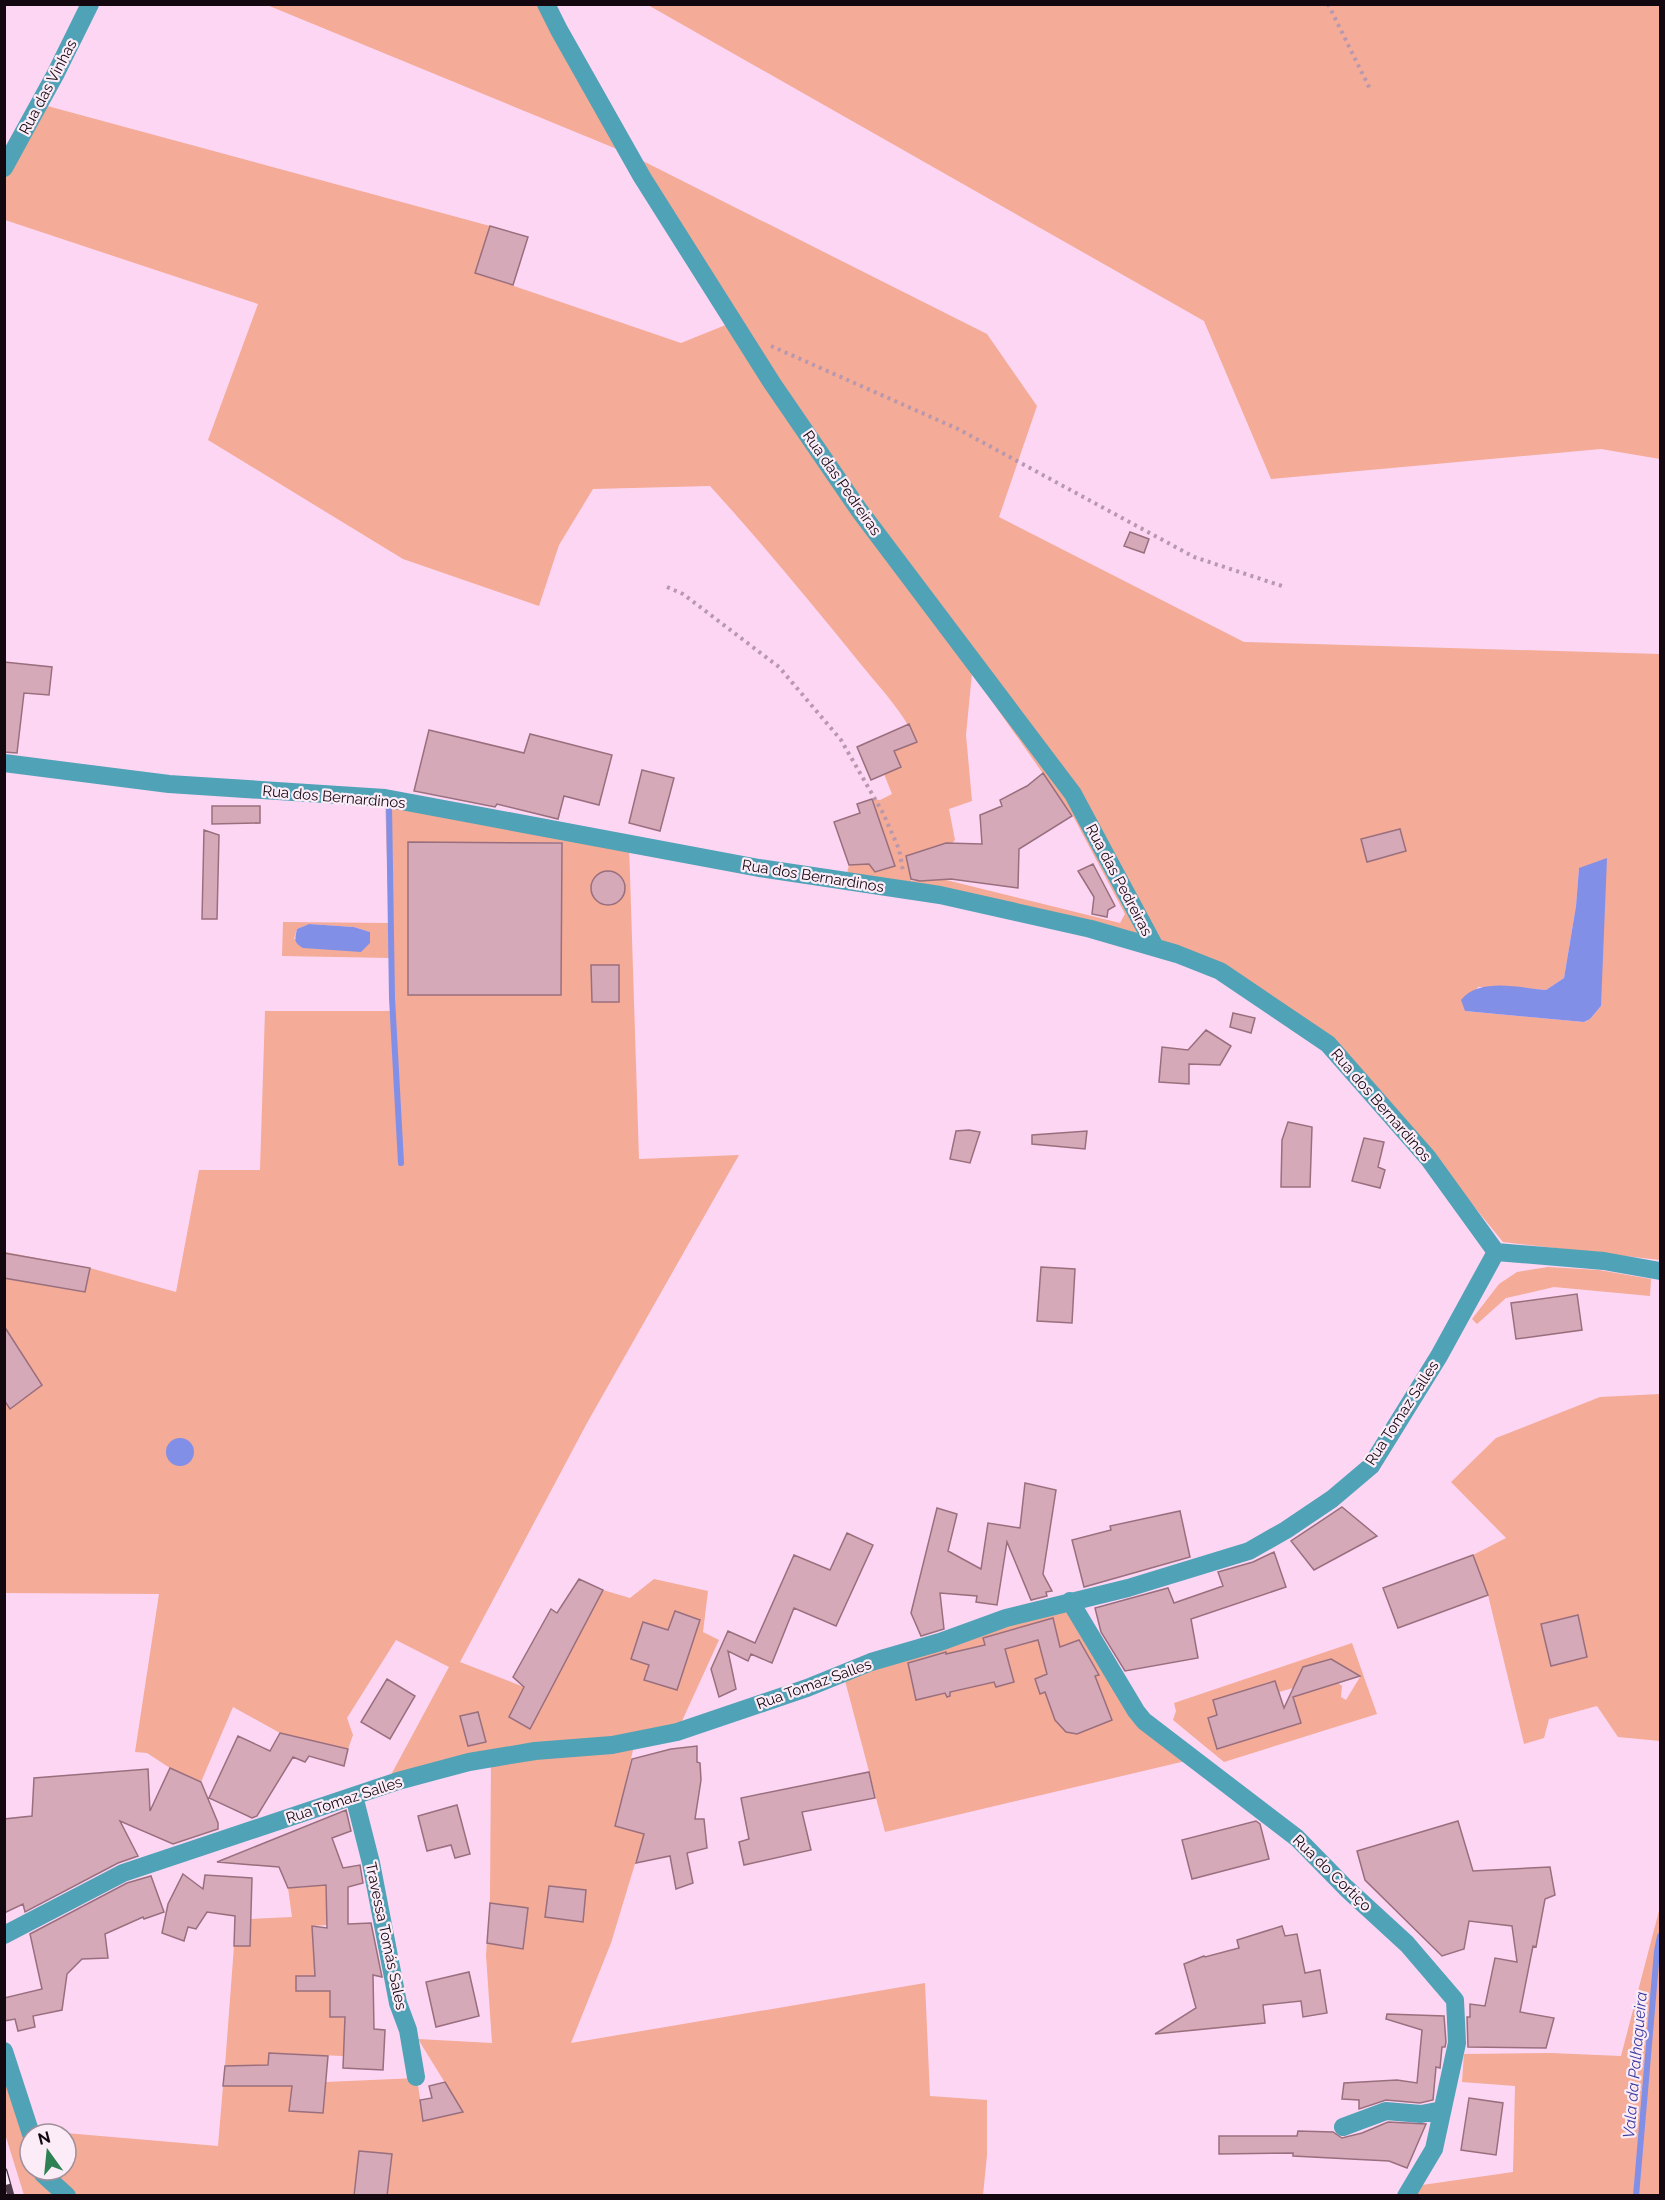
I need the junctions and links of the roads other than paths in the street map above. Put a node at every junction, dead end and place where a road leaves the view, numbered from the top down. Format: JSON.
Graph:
{"nodes":[{"id":1,"x":90,"y":4,"type":"edge"},
{"id":2,"x":546,"y":4,"type":"edge"},
{"id":3,"x":4,"y":168,"type":"edge"},
{"id":4,"x":4,"y":763,"type":"edge"},
{"id":5,"x":1155,"y":947,"type":"junction"},
{"id":6,"x":1496,"y":1252,"type":"junction"},
{"id":7,"x":1660,"y":1270,"type":"edge"},
{"id":8,"x":1070,"y":1601,"type":"junction"},
{"id":9,"x":354,"y":1796,"type":"junction"},
{"id":10,"x":4,"y":1935,"type":"edge"},
{"id":11,"x":4,"y":2051,"type":"edge"},
{"id":12,"x":416,"y":2077,"type":"dead end"},
{"id":13,"x":1443,"y":2110,"type":"junction"},
{"id":14,"x":27,"y":2122,"type":"edge"},
{"id":15,"x":1343,"y":2127,"type":"dead end"},
{"id":16,"x":52,"y":2182,"type":"edge"},
{"id":17,"x":67,"y":2196,"type":"edge"},
{"id":18,"x":1406,"y":2196,"type":"edge"}],
"edges":[{"from":1,"to":3,"type":"street","name":"Rua das Vinhas"},
{"from":2,"to":5,"type":"street","name":"Rua das Pedreiras"},
{"from":4,"to":5,"type":"street","name":"Rua dos Bernardinos"},
{"from":5,"to":6,"type":"street","name":"Rua dos Bernardinos"},
{"from":6,"to":7,"type":"street"},
{"from":6,"to":8,"type":"street","name":"Rua Tomaz Salles"},
{"from":8,"to":9,"type":"street","name":"Rua Tomaz Salles"},
{"from":8,"to":13,"type":"street","name":"Rua do Cortiço"},
{"from":9,"to":10,"type":"street","name":"Rua Tomaz Salles"},
{"from":9,"to":12,"type":"street","name":"Travessa Tomás Sales"},
{"from":11,"to":14,"type":"street"},
{"from":13,"to":15,"type":"street"},
{"from":13,"to":18,"type":"street","name":"Rua do Cortiço"},
{"from":16,"to":17,"type":"street"}]}
